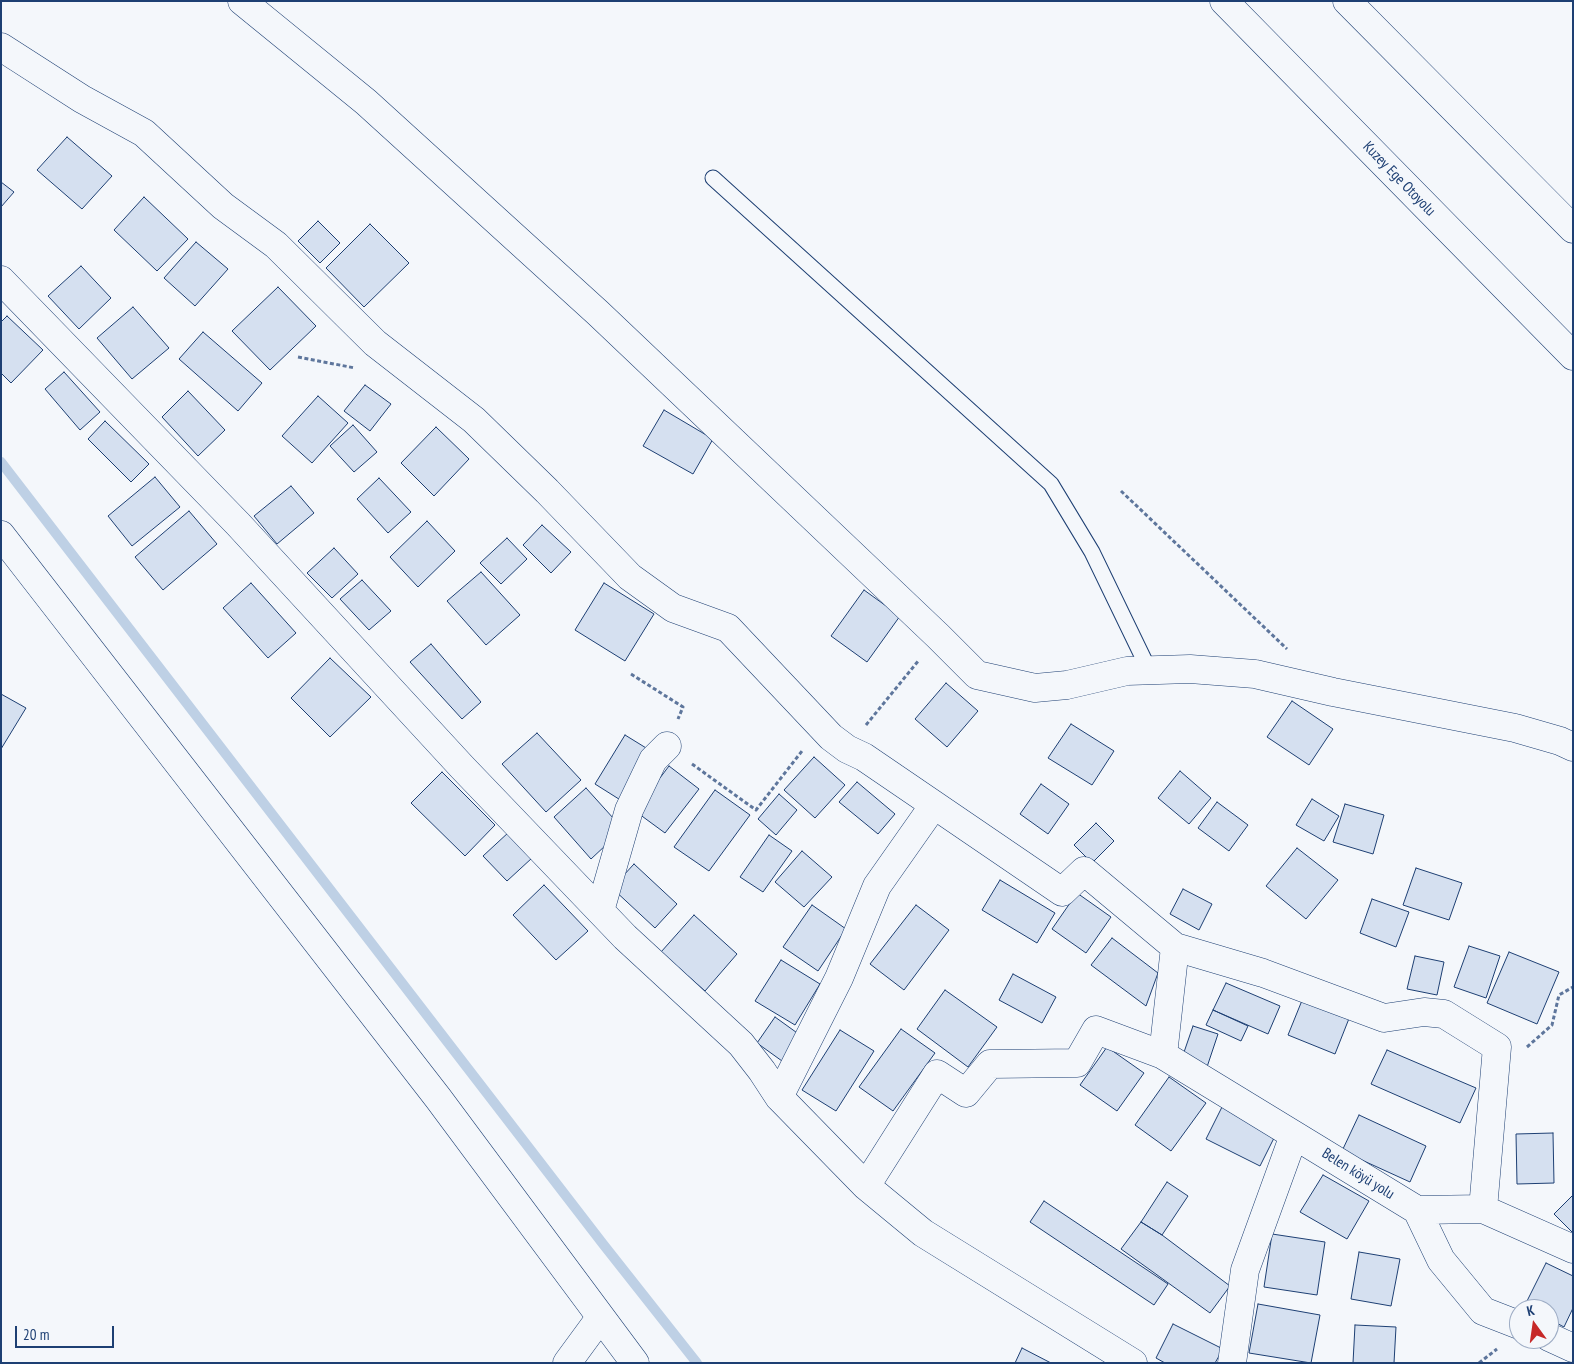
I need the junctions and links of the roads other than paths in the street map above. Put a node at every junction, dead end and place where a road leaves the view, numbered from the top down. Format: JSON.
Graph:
{"nodes":[{"id":1,"x":242,"y":1,"type":"edge"},
{"id":2,"x":1224,"y":1,"type":"edge"},
{"id":3,"x":1347,"y":1,"type":"edge"},
{"id":4,"x":1,"y":47,"type":"edge"},
{"id":5,"x":713,"y":178,"type":"dead end"},
{"id":6,"x":1573,"y":228,"type":"edge"},
{"id":7,"x":1,"y":280,"type":"edge"},
{"id":8,"x":1573,"y":356,"type":"edge"},
{"id":9,"x":1,"y":535,"type":"edge"},
{"id":10,"x":1149,"y":670,"type":"junction"},
{"id":11,"x":668,"y":746,"type":"road end"},
{"id":12,"x":1573,"y":748,"type":"edge"},
{"id":13,"x":934,"y":804,"type":"junction"},
{"id":14,"x":600,"y":912,"type":"junction"},
{"id":15,"x":1175,"y":947,"type":"junction"},
{"id":16,"x":1163,"y":1055,"type":"junction"},
{"id":17,"x":778,"y":1098,"type":"junction"},
{"id":18,"x":1294,"y":1135,"type":"junction"},
{"id":19,"x":866,"y":1186,"type":"junction"},
{"id":20,"x":1482,"y":1209,"type":"junction"},
{"id":21,"x":1417,"y":1210,"type":"junction"},
{"id":22,"x":1573,"y":1249,"type":"edge"},
{"id":23,"x":600,"y":1318,"type":"junction"},
{"id":24,"x":1509,"y":1321,"type":"edge"},
{"id":25,"x":1559,"y":1342,"type":"edge"},
{"id":26,"x":1573,"y":1348,"type":"edge"},
{"id":27,"x":567,"y":1363,"type":"edge"},
{"id":28,"x":635,"y":1363,"type":"edge"},
{"id":29,"x":1133,"y":1363,"type":"edge"},
{"id":30,"x":1232,"y":1363,"type":"edge"}],
"edges":[{"from":1,"to":10,"type":"main road"},
{"from":2,"to":8,"type":"main road","name":"Kuzey Ege Otoyolu"},
{"from":3,"to":6,"type":"main road"},
{"from":4,"to":13,"type":"main road"},
{"from":5,"to":10,"type":"lane"},
{"from":7,"to":14,"type":"main road"},
{"from":9,"to":23,"type":"main road"},
{"from":10,"to":12,"type":"main road"},
{"from":11,"to":14,"type":"main road"},
{"from":13,"to":15,"type":"main road"},
{"from":13,"to":17,"type":"main road"},
{"from":14,"to":17,"type":"main road"},
{"from":15,"to":16,"type":"main road"},
{"from":15,"to":20,"type":"main road"},
{"from":16,"to":18,"type":"main road","name":"Belen köyü yolu"},
{"from":16,"to":19,"type":"main road","name":"Belen köyü yolu"},
{"from":17,"to":19,"type":"main road"},
{"from":18,"to":21,"type":"main road","name":"Belen köyü yolu"},
{"from":18,"to":30,"type":"main road"},
{"from":19,"to":29,"type":"main road"},
{"from":20,"to":21,"type":"main road"},
{"from":20,"to":22,"type":"main road"},
{"from":21,"to":24,"type":"main road"},
{"from":23,"to":27,"type":"main road"},
{"from":23,"to":28,"type":"main road"},
{"from":25,"to":26,"type":"main road"}]}
